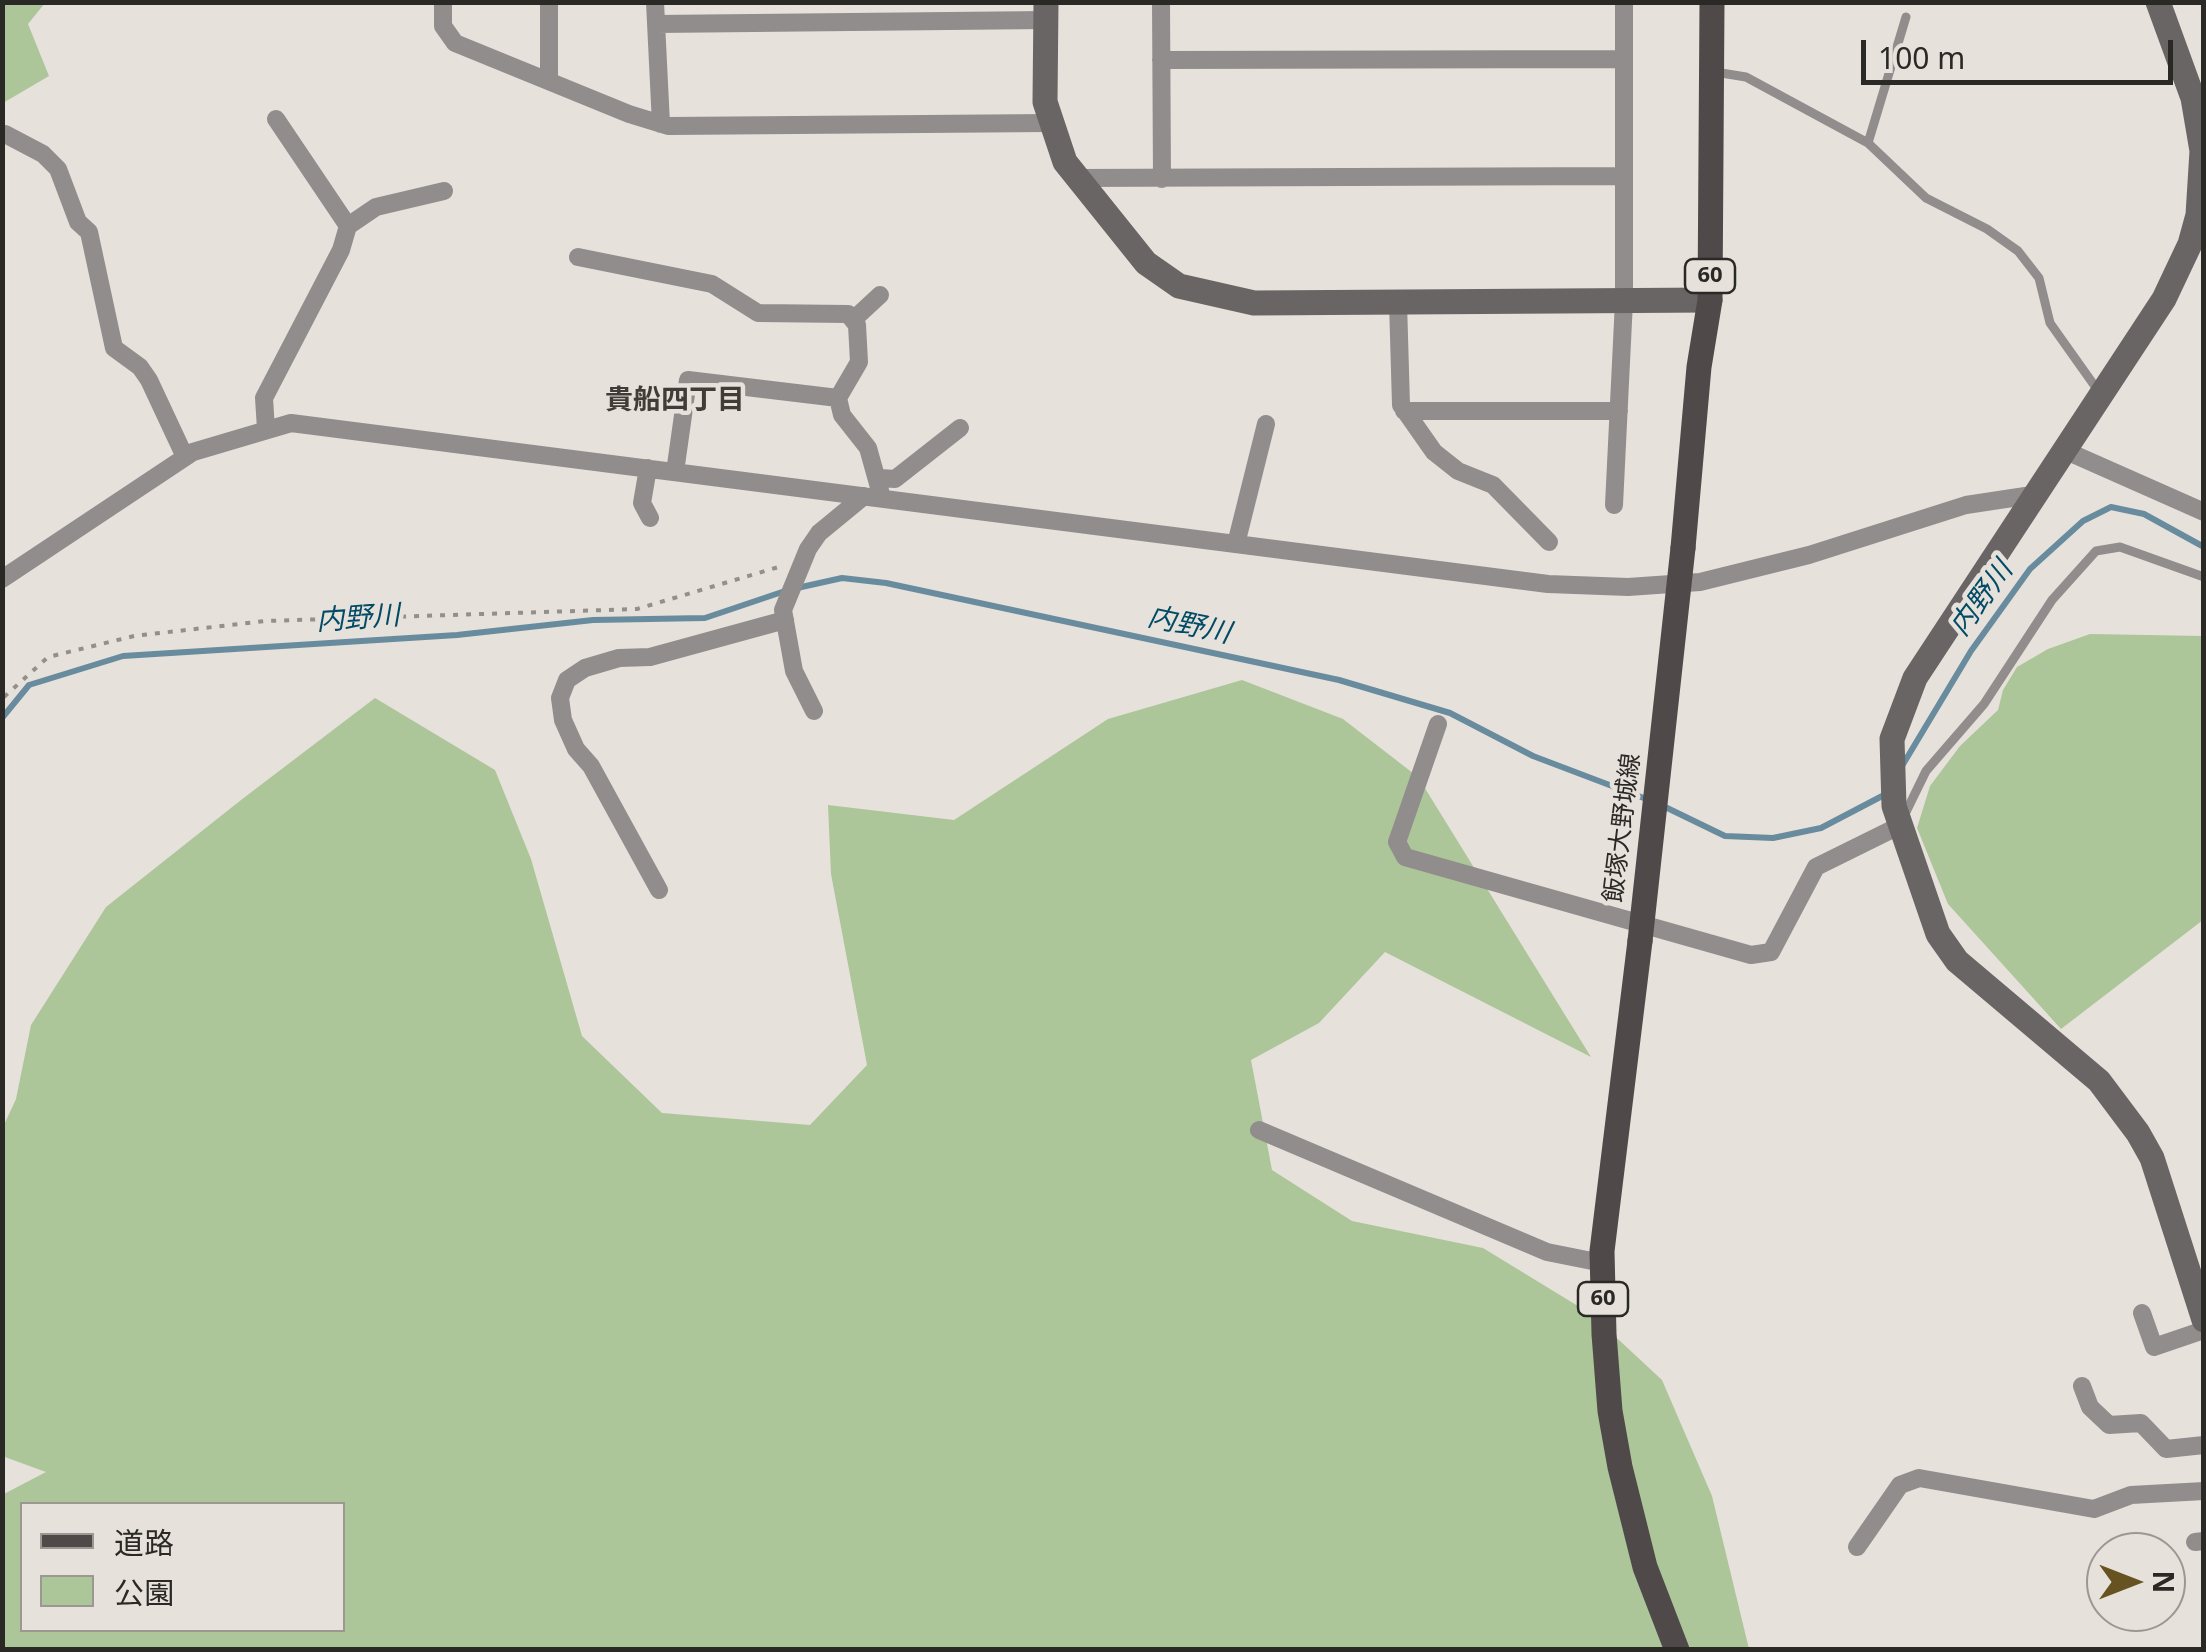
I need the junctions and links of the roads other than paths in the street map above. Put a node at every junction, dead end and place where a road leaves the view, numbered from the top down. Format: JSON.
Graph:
{"nodes":[{"id":1,"x":442,"y":2,"type":"edge"},
{"id":2,"x":549,"y":2,"type":"edge"},
{"id":3,"x":655,"y":2,"type":"edge"},
{"id":4,"x":1161,"y":2,"type":"edge"},
{"id":5,"x":1624,"y":2,"type":"edge"},
{"id":6,"x":1712,"y":2,"type":"edge"},
{"id":7,"x":2158,"y":2,"type":"edge"},
{"id":8,"x":1046,"y":11,"type":"edge"},
{"id":9,"x":1906,"y":16,"type":"dead end"},
{"id":10,"x":656,"y":24,"type":"junction"},
{"id":11,"x":1624,"y":58,"type":"junction"},
{"id":12,"x":1161,"y":60,"type":"junction"},
{"id":13,"x":1712,"y":72,"type":"junction"},
{"id":14,"x":549,"y":81,"type":"junction"},
{"id":15,"x":276,"y":119,"type":"dead end"},
{"id":16,"x":1049,"y":123,"type":"junction"},
{"id":17,"x":662,"y":124,"type":"junction"},
{"id":18,"x":5,"y":134,"type":"edge"},
{"id":19,"x":1868,"y":143,"type":"junction"},
{"id":20,"x":2203,"y":151,"type":"edge"},
{"id":21,"x":1624,"y":176,"type":"junction"},
{"id":22,"x":1075,"y":178,"type":"junction"},
{"id":23,"x":1162,"y":179,"type":"junction"},
{"id":24,"x":444,"y":191,"type":"dead end"},
{"id":25,"x":348,"y":226,"type":"junction"},
{"id":26,"x":578,"y":258,"type":"dead end"},
{"id":27,"x":880,"y":295,"type":"dead end"},
{"id":28,"x":1710,"y":300,"type":"junction"},
{"id":29,"x":1624,"y":301,"type":"junction"},
{"id":30,"x":1398,"y":302,"type":"junction"},
{"id":31,"x":853,"y":320,"type":"junction"},
{"id":32,"x":2099,"y":392,"type":"junction"},
{"id":33,"x":838,"y":398,"type":"junction"},
{"id":34,"x":1404,"y":410,"type":"junction"},
{"id":35,"x":1619,"y":411,"type":"junction"},
{"id":36,"x":1266,"y":424,"type":"dead end"},
{"id":37,"x":960,"y":428,"type":"dead end"},
{"id":38,"x":266,"y":429,"type":"junction"},
{"id":39,"x":2064,"y":450,"type":"junction"},
{"id":40,"x":185,"y":456,"type":"junction"},
{"id":41,"x":648,"y":468,"type":"junction"},
{"id":42,"x":675,"y":472,"type":"junction"},
{"id":43,"x":880,"y":478,"type":"junction"},
{"id":44,"x":2032,"y":495,"type":"junction"},
{"id":45,"x":873,"y":497,"type":"junction"},
{"id":46,"x":1614,"y":506,"type":"dead end"},
{"id":47,"x":2204,"y":512,"type":"edge"},
{"id":48,"x":650,"y":518,"type":"dead end"},
{"id":49,"x":1549,"y":542,"type":"dead end"},
{"id":50,"x":1236,"y":544,"type":"junction"},
{"id":51,"x":2204,"y":577,"type":"edge"},
{"id":52,"x":2,"y":579,"type":"edge"},
{"id":53,"x":784,"y":615,"type":"junction"},
{"id":54,"x":814,"y":711,"type":"dead end"},
{"id":55,"x":1438,"y":724,"type":"dead end"},
{"id":56,"x":1898,"y":815,"type":"junction"},
{"id":57,"x":660,"y":890,"type":"dead end"},
{"id":58,"x":1259,"y":1130,"type":"dead end"},
{"id":59,"x":1602,"y":1263,"type":"junction"},
{"id":60,"x":2142,"y":1313,"type":"dead end"},
{"id":61,"x":2202,"y":1316,"type":"edge"},
{"id":62,"x":2082,"y":1386,"type":"dead end"},
{"id":63,"x":2204,"y":1445,"type":"edge"},
{"id":64,"x":2204,"y":1490,"type":"edge"},
{"id":65,"x":1857,"y":1546,"type":"dead end"},
{"id":66,"x":1678,"y":1650,"type":"edge"}],
"edges":[{"from":1,"to":14,"type":"street"},
{"from":2,"to":14,"type":"street"},
{"from":3,"to":10,"type":"street"},
{"from":4,"to":12,"type":"street"},
{"from":5,"to":11,"type":"street"},
{"from":6,"to":13,"type":"main road","name":"飯塚大野城線","number":"60"},
{"from":7,"to":20,"type":"street"},
{"from":8,"to":10,"type":"street"},
{"from":8,"to":16,"type":"street"},
{"from":9,"to":19,"type":"lane"},
{"from":10,"to":17,"type":"street"},
{"from":11,"to":12,"type":"street"},
{"from":11,"to":21,"type":"street"},
{"from":12,"to":23,"type":"street"},
{"from":13,"to":19,"type":"lane"},
{"from":13,"to":28,"type":"main road","name":"飯塚大野城線","number":"60"},
{"from":14,"to":17,"type":"street"},
{"from":15,"to":25,"type":"street"},
{"from":16,"to":17,"type":"street"},
{"from":16,"to":22,"type":"street"},
{"from":18,"to":40,"type":"street"},
{"from":19,"to":32,"type":"lane"},
{"from":20,"to":32,"type":"street"},
{"from":21,"to":23,"type":"street"},
{"from":21,"to":29,"type":"street"},
{"from":22,"to":23,"type":"street"},
{"from":22,"to":30,"type":"street"},
{"from":24,"to":25,"type":"street"},
{"from":25,"to":38,"type":"street"},
{"from":26,"to":31,"type":"street"},
{"from":27,"to":31,"type":"street"},
{"from":28,"to":29,"type":"street"},
{"from":28,"to":59,"type":"main road","name":"飯塚大野城線","number":"60","bridge":true},
{"from":29,"to":30,"type":"street"},
{"from":29,"to":35,"type":"street"},
{"from":30,"to":34,"type":"street"},
{"from":31,"to":33,"type":"street"},
{"from":32,"to":39,"type":"street"},
{"from":33,"to":42,"type":"street"},
{"from":33,"to":43,"type":"street"},
{"from":34,"to":35,"type":"street"},
{"from":34,"to":49,"type":"street"},
{"from":35,"to":46,"type":"street"},
{"from":36,"to":50,"type":"street"},
{"from":37,"to":43,"type":"street"},
{"from":38,"to":40,"type":"street"},
{"from":38,"to":41,"type":"street"},
{"from":39,"to":44,"type":"street"},
{"from":39,"to":47,"type":"street"},
{"from":40,"to":52,"type":"street"},
{"from":41,"to":42,"type":"street"},
{"from":41,"to":48,"type":"street"},
{"from":42,"to":45,"type":"street"},
{"from":43,"to":45,"type":"street"},
{"from":44,"to":50,"type":"street"},
{"from":44,"to":56,"type":"street"},
{"from":45,"to":50,"type":"street"},
{"from":45,"to":53,"type":"street"},
{"from":51,"to":56,"type":"lane"},
{"from":53,"to":54,"type":"street"},
{"from":53,"to":57,"type":"street"},
{"from":55,"to":56,"type":"street"},
{"from":56,"to":61,"type":"street"},
{"from":58,"to":59,"type":"street"},
{"from":59,"to":66,"type":"main road","name":"飯塚大野城線","number":"60"},
{"from":60,"to":61,"type":"street"},
{"from":62,"to":63,"type":"street"},
{"from":64,"to":65,"type":"street"}]}
